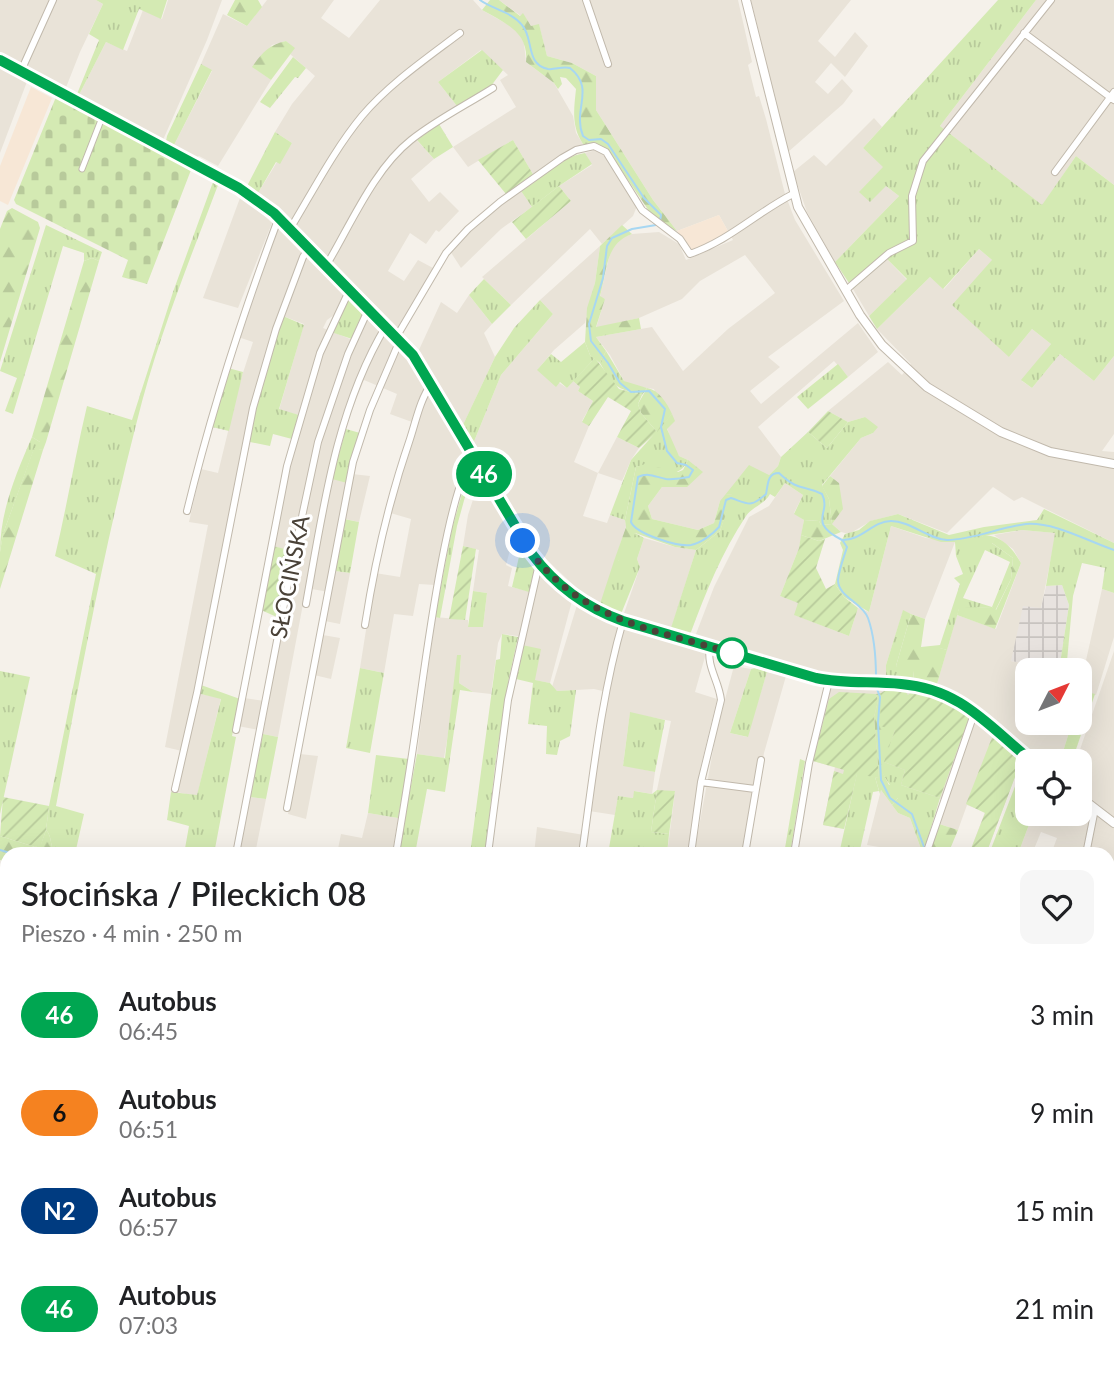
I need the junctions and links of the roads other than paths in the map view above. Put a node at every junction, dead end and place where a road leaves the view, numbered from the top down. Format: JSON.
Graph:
{"nodes":[{"id":1,"x":53,"y":0,"type":"edge"},
{"id":2,"x":586,"y":0,"type":"edge"},
{"id":3,"x":746,"y":0,"type":"edge"},
{"id":4,"x":1051,"y":0,"type":"edge"},
{"id":5,"x":460,"y":33,"type":"dead end"},
{"id":6,"x":1024,"y":33,"type":"junction"},
{"id":7,"x":0,"y":60,"type":"edge"},
{"id":8,"x":608,"y":64,"type":"dead end"},
{"id":9,"x":21,"y":71,"type":"junction"},
{"id":10,"x":494,"y":88,"type":"dead end"},
{"id":11,"x":1113,"y":96,"type":"edge"},
{"id":12,"x":103,"y":115,"type":"junction"},
{"id":13,"x":82,"y":169,"type":"dead end"},
{"id":14,"x":1055,"y":172,"type":"dead end"},
{"id":15,"x":793,"y":194,"type":"junction"},
{"id":16,"x":281,"y":220,"type":"junction"},
{"id":17,"x":290,"y":229,"type":"junction"},
{"id":18,"x":309,"y":248,"type":"junction"},
{"id":19,"x":327,"y":266,"type":"junction"},
{"id":20,"x":350,"y":289,"type":"junction"},
{"id":21,"x":845,"y":290,"type":"junction"},
{"id":22,"x":369,"y":308,"type":"junction"},
{"id":23,"x":386,"y":326,"type":"junction"},
{"id":24,"x":399,"y":338,"type":"junction"},
{"id":25,"x":432,"y":383,"type":"junction"},
{"id":26,"x":474,"y":458,"type":"junction"},
{"id":27,"x":1114,"y":464,"type":"edge"},
{"id":28,"x":187,"y":511,"type":"dead end"},
{"id":29,"x":539,"y":564,"type":"junction"},
{"id":30,"x":306,"y":604,"type":"dead end"},
{"id":31,"x":623,"y":621,"type":"junction"},
{"id":32,"x":365,"y":625,"type":"dead end"},
{"id":33,"x":710,"y":647,"type":"junction"},
{"id":34,"x":829,"y":681,"type":"junction"},
{"id":35,"x":975,"y":711,"type":"junction"},
{"id":36,"x":236,"y":730,"type":"dead end"},
{"id":37,"x":1018,"y":749,"type":"edge"},
{"id":38,"x":761,"y":760,"type":"dead end"},
{"id":39,"x":701,"y":782,"type":"junction"},
{"id":40,"x":176,"y":789,"type":"dead end"},
{"id":41,"x":755,"y":789,"type":"junction"},
{"id":42,"x":1092,"y":807,"type":"edge"},
{"id":43,"x":287,"y":808,"type":"dead end"},
{"id":44,"x":1095,"y":809,"type":"junction"},
{"id":45,"x":1114,"y":823,"type":"edge"},
{"id":46,"x":237,"y":847,"type":"edge"},
{"id":47,"x":397,"y":847,"type":"edge"},
{"id":48,"x":489,"y":847,"type":"edge"},
{"id":49,"x":583,"y":847,"type":"edge"},
{"id":50,"x":692,"y":847,"type":"edge"},
{"id":51,"x":746,"y":847,"type":"edge"},
{"id":52,"x":795,"y":847,"type":"edge"},
{"id":53,"x":928,"y":847,"type":"edge"},
{"id":54,"x":1087,"y":847,"type":"edge"}],
"edges":[{"from":1,"to":9,"type":"street"},
{"from":2,"to":8,"type":"street"},
{"from":3,"to":15,"type":"street"},
{"from":4,"to":6,"type":"street"},
{"from":5,"to":17,"type":"street"},
{"from":6,"to":11,"type":"street"},
{"from":6,"to":21,"type":"street"},
{"from":7,"to":9,"type":"street"},
{"from":9,"to":12,"type":"street"},
{"from":10,"to":19,"type":"street"},
{"from":11,"to":14,"type":"street"},
{"from":12,"to":13,"type":"street"},
{"from":12,"to":16,"type":"street"},
{"from":15,"to":21,"type":"street"},
{"from":15,"to":24,"type":"street"},
{"from":16,"to":17,"type":"street"},
{"from":16,"to":28,"type":"street"},
{"from":17,"to":18,"type":"street"},
{"from":18,"to":19,"type":"street"},
{"from":18,"to":40,"type":"street"},
{"from":19,"to":20,"type":"street"},
{"from":20,"to":22,"type":"street"},
{"from":20,"to":36,"type":"street"},
{"from":21,"to":27,"type":"street"},
{"from":22,"to":23,"type":"street"},
{"from":22,"to":46,"type":"street","name":"SŁOCIŃSKA"},
{"from":23,"to":24,"type":"street"},
{"from":23,"to":30,"type":"street"},
{"from":24,"to":25,"type":"street"},
{"from":24,"to":43,"type":"street"},
{"from":25,"to":26,"type":"street"},
{"from":25,"to":32,"type":"street"},
{"from":26,"to":29,"type":"street"},
{"from":26,"to":47,"type":"street"},
{"from":29,"to":31,"type":"street"},
{"from":29,"to":48,"type":"street"},
{"from":31,"to":33,"type":"street"},
{"from":31,"to":49,"type":"street"},
{"from":33,"to":34,"type":"street"},
{"from":33,"to":39,"type":"street"},
{"from":34,"to":35,"type":"street"},
{"from":34,"to":52,"type":"street"},
{"from":35,"to":37,"type":"street"},
{"from":35,"to":53,"type":"street"},
{"from":38,"to":41,"type":"street"},
{"from":39,"to":41,"type":"street"},
{"from":39,"to":50,"type":"street"},
{"from":41,"to":51,"type":"street"},
{"from":42,"to":44,"type":"street"},
{"from":44,"to":45,"type":"street"},
{"from":44,"to":54,"type":"street"}]}
